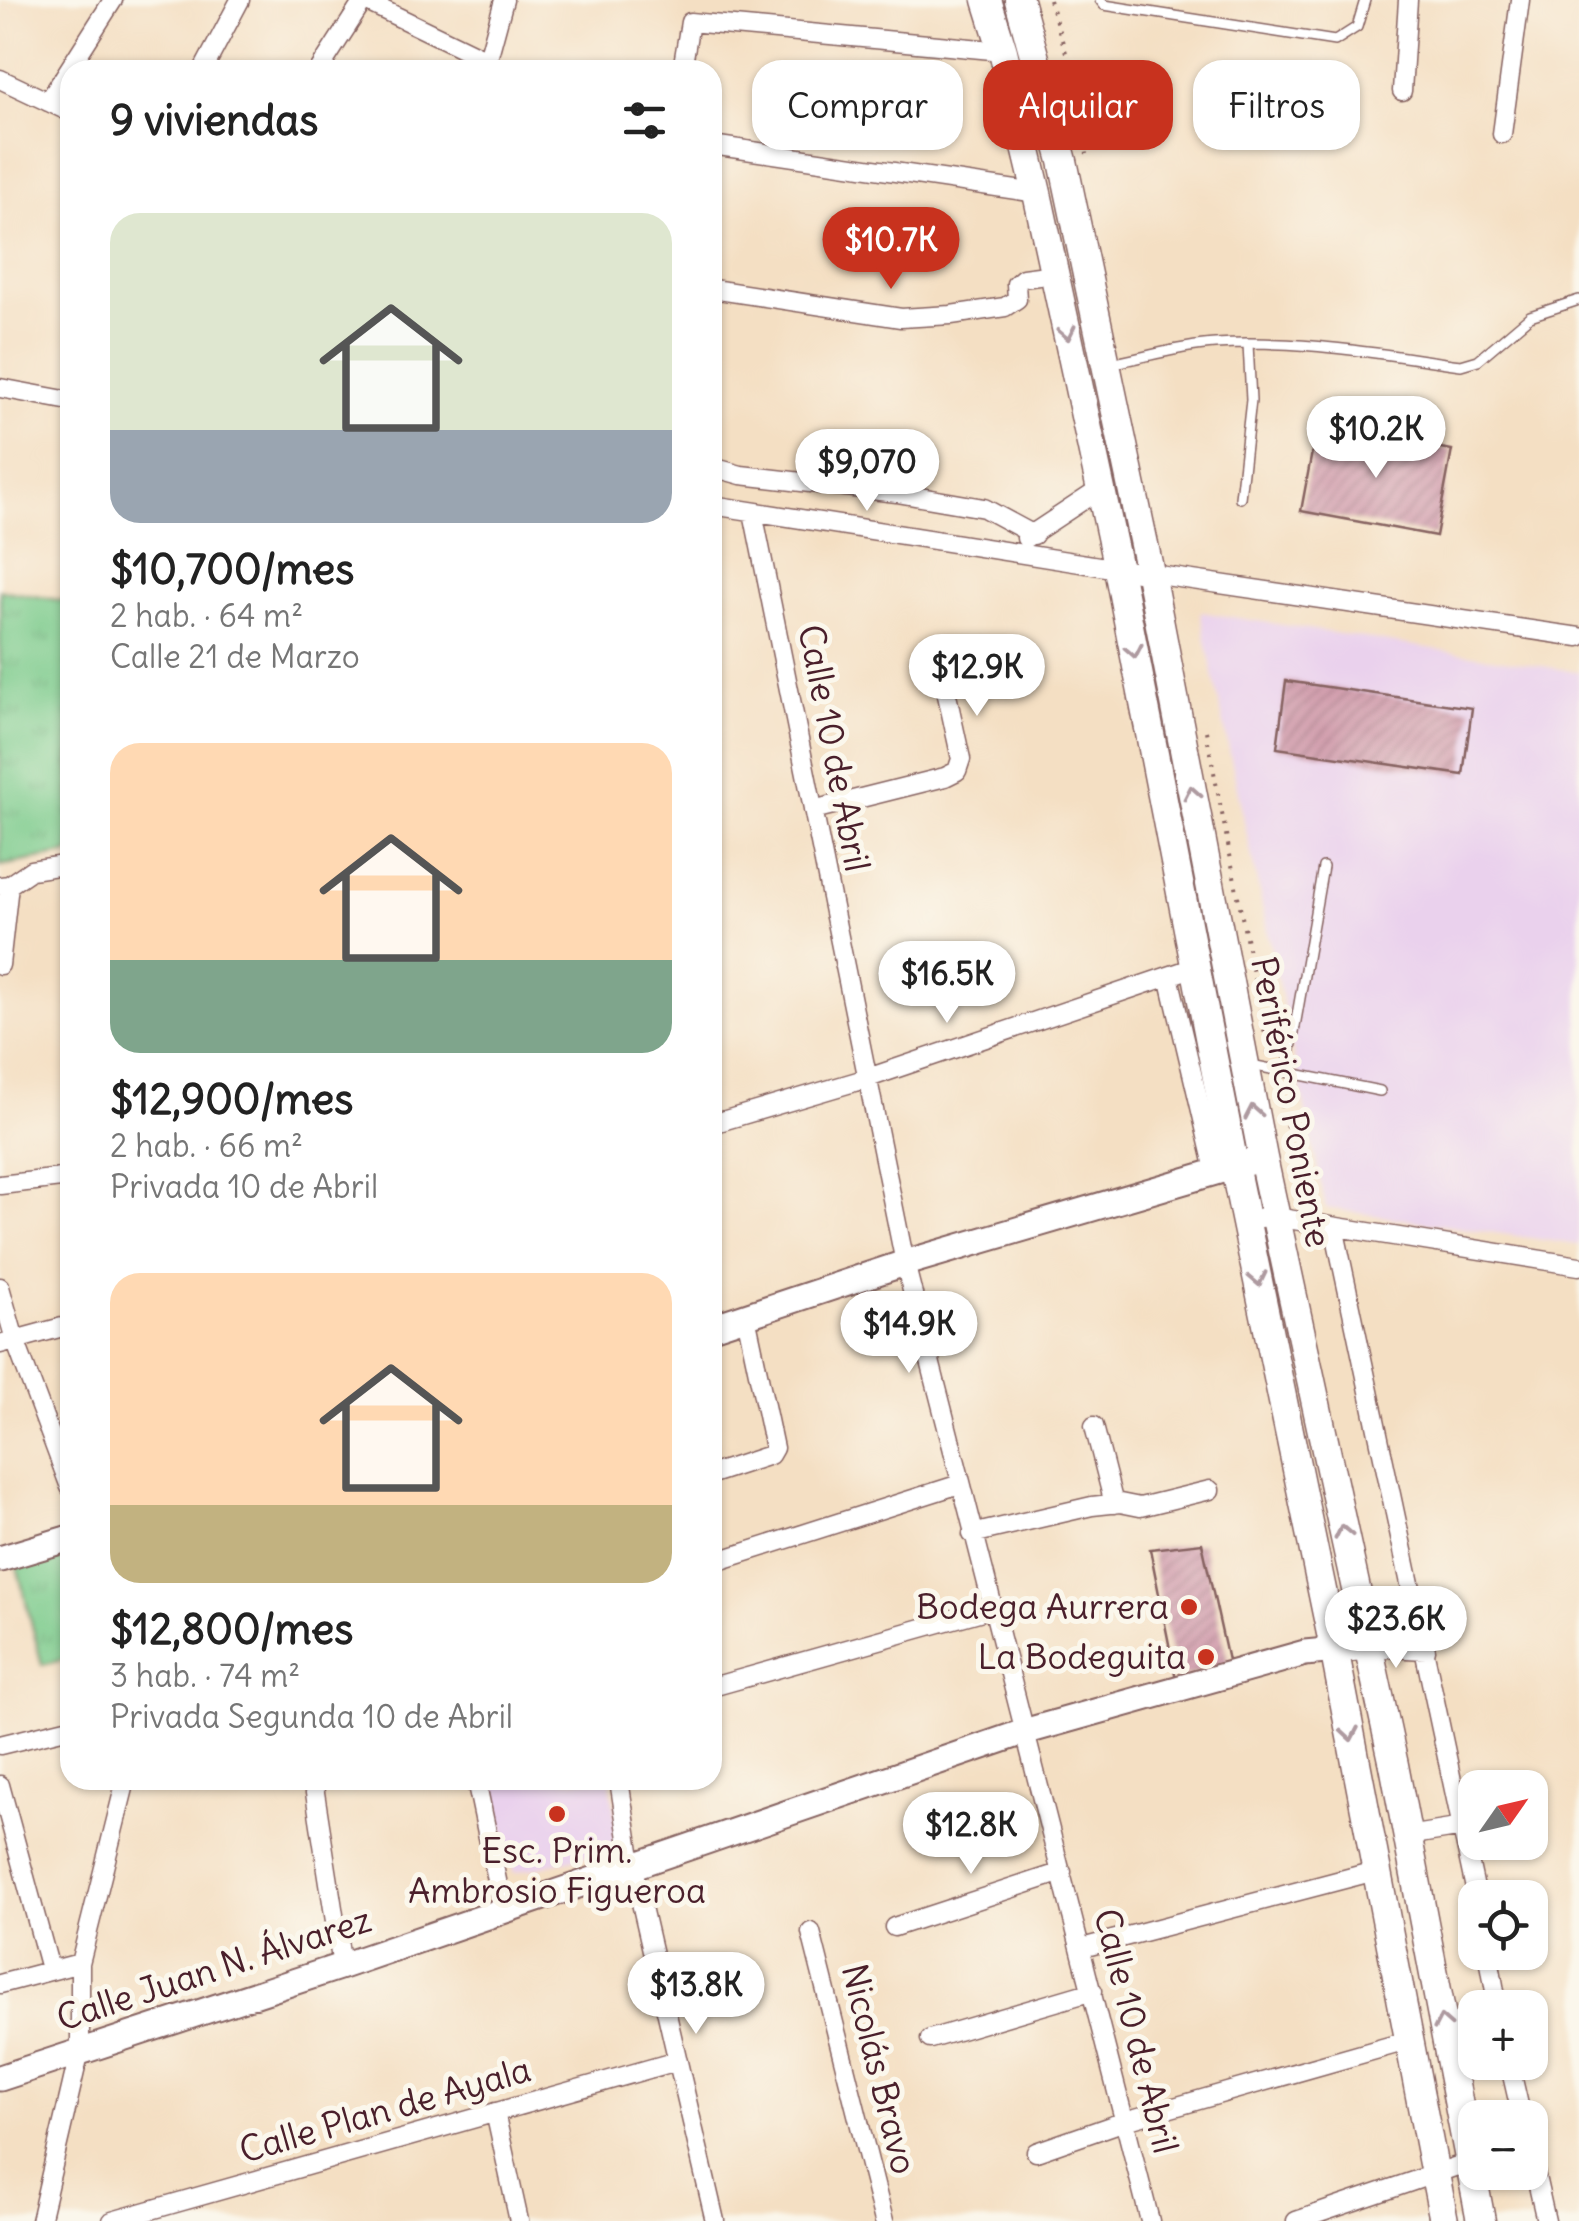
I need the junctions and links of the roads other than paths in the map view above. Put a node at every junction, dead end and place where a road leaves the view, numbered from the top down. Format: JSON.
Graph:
{"nodes":[{"id":1,"x":112,"y":0,"type":"edge"},
{"id":2,"x":240,"y":0,"type":"edge"},
{"id":3,"x":364,"y":0,"type":"edge"},
{"id":4,"x":504,"y":0,"type":"edge"},
{"id":5,"x":987,"y":0,"type":"edge"},
{"id":6,"x":1100,"y":0,"type":"edge"},
{"id":7,"x":1365,"y":0,"type":"edge"},
{"id":8,"x":1408,"y":0,"type":"edge"},
{"id":9,"x":1520,"y":0,"type":"edge"},
{"id":10,"x":1021,"y":2,"type":"edge"},
{"id":11,"x":1003,"y":51,"type":"junction"},
{"id":12,"x":74,"y":60,"type":"edge"},
{"id":13,"x":208,"y":60,"type":"edge"},
{"id":14,"x":325,"y":60,"type":"edge"},
{"id":15,"x":477,"y":60,"type":"edge"},
{"id":16,"x":487,"y":60,"type":"edge"},
{"id":17,"x":684,"y":60,"type":"edge"},
{"id":18,"x":0,"y":79,"type":"edge"},
{"id":19,"x":60,"y":83,"type":"edge"},
{"id":20,"x":1402,"y":91,"type":"dead end"},
{"id":21,"x":48,"y":102,"type":"junction"},
{"id":22,"x":60,"y":107,"type":"edge"},
{"id":23,"x":1502,"y":134,"type":"dead end"},
{"id":24,"x":722,"y":147,"type":"edge"},
{"id":25,"x":1038,"y":193,"type":"junction"},
{"id":26,"x":1054,"y":274,"type":"junction"},
{"id":27,"x":722,"y":291,"type":"edge"},
{"id":28,"x":1579,"y":300,"type":"edge"},
{"id":29,"x":1248,"y":344,"type":"junction"},
{"id":30,"x":1106,"y":365,"type":"junction"},
{"id":31,"x":0,"y":388,"type":"edge"},
{"id":32,"x":60,"y":399,"type":"edge"},
{"id":33,"x":722,"y":470,"type":"edge"},
{"id":34,"x":1100,"y":489,"type":"junction"},
{"id":35,"x":1240,"y":498,"type":"dead end"},
{"id":36,"x":722,"y":507,"type":"edge"},
{"id":37,"x":754,"y":512,"type":"junction"},
{"id":38,"x":1034,"y":535,"type":"junction"},
{"id":39,"x":992,"y":550,"type":"junction"},
{"id":40,"x":1118,"y":570,"type":"junction"},
{"id":41,"x":1150,"y":573,"type":"junction"},
{"id":42,"x":1579,"y":636,"type":"edge"},
{"id":43,"x":940,"y":663,"type":"dead end"},
{"id":44,"x":813,"y":810,"type":"junction"},
{"id":45,"x":60,"y":866,"type":"edge"},
{"id":46,"x":1322,"y":868,"type":"dead end"},
{"id":47,"x":4,"y":886,"type":"edge"},
{"id":48,"x":0,"y":964,"type":"edge"},
{"id":49,"x":1182,"y":972,"type":"junction"},
{"id":50,"x":1258,"y":1066,"type":"junction"},
{"id":51,"x":1214,"y":1067,"type":"junction"},
{"id":52,"x":1287,"y":1072,"type":"junction"},
{"id":53,"x":868,"y":1078,"type":"junction"},
{"id":54,"x":1380,"y":1091,"type":"dead end"},
{"id":55,"x":722,"y":1121,"type":"edge"},
{"id":56,"x":1262,"y":1158,"type":"junction"},
{"id":57,"x":1224,"y":1168,"type":"junction"},
{"id":58,"x":60,"y":1178,"type":"edge"},
{"id":59,"x":0,"y":1185,"type":"edge"},
{"id":60,"x":1275,"y":1217,"type":"junction"},
{"id":61,"x":1245,"y":1219,"type":"junction"},
{"id":62,"x":1334,"y":1227,"type":"junction"},
{"id":63,"x":905,"y":1262,"type":"junction"},
{"id":64,"x":1579,"y":1266,"type":"edge"},
{"id":65,"x":0,"y":1288,"type":"edge"},
{"id":66,"x":746,"y":1316,"type":"junction"},
{"id":67,"x":722,"y":1323,"type":"edge"},
{"id":68,"x":60,"y":1328,"type":"edge"},
{"id":69,"x":7,"y":1342,"type":"edge"},
{"id":70,"x":1094,"y":1426,"type":"dead end"},
{"id":71,"x":60,"y":1464,"type":"edge"},
{"id":72,"x":722,"y":1471,"type":"edge"},
{"id":73,"x":960,"y":1484,"type":"junction"},
{"id":74,"x":1210,"y":1490,"type":"dead end"},
{"id":75,"x":1114,"y":1504,"type":"junction"},
{"id":76,"x":972,"y":1534,"type":"junction"},
{"id":77,"x":60,"y":1541,"type":"edge"},
{"id":78,"x":0,"y":1559,"type":"edge"},
{"id":79,"x":722,"y":1560,"type":"edge"},
{"id":80,"x":994,"y":1608,"type":"junction"},
{"id":81,"x":1368,"y":1647,"type":"junction"},
{"id":82,"x":1334,"y":1648,"type":"junction"},
{"id":83,"x":1426,"y":1650,"type":"junction"},
{"id":84,"x":722,"y":1684,"type":"edge"},
{"id":85,"x":60,"y":1730,"type":"edge"},
{"id":86,"x":1027,"y":1731,"type":"junction"},
{"id":87,"x":0,"y":1744,"type":"edge"},
{"id":88,"x":0,"y":1785,"type":"edge"},
{"id":89,"x":123,"y":1790,"type":"edge"},
{"id":90,"x":315,"y":1790,"type":"edge"},
{"id":91,"x":478,"y":1790,"type":"edge"},
{"id":92,"x":621,"y":1790,"type":"edge"},
{"id":93,"x":1458,"y":1803,"type":"edge"},
{"id":94,"x":1458,"y":1828,"type":"edge"},
{"id":95,"x":1407,"y":1836,"type":"junction"},
{"id":96,"x":632,"y":1864,"type":"junction"},
{"id":97,"x":1375,"y":1871,"type":"junction"},
{"id":98,"x":1062,"y":1872,"type":"junction"},
{"id":99,"x":503,"y":1910,"type":"junction"},
{"id":100,"x":894,"y":1927,"type":"dead end"},
{"id":101,"x":811,"y":1932,"type":"dead end"},
{"id":102,"x":1082,"y":1948,"type":"junction"},
{"id":103,"x":80,"y":1963,"type":"junction"},
{"id":104,"x":342,"y":1966,"type":"junction"},
{"id":105,"x":50,"y":1969,"type":"junction"},
{"id":106,"x":0,"y":1984,"type":"edge"},
{"id":107,"x":1092,"y":1991,"type":"junction"},
{"id":108,"x":930,"y":2039,"type":"dead end"},
{"id":109,"x":1407,"y":2041,"type":"junction"},
{"id":110,"x":80,"y":2050,"type":"junction"},
{"id":111,"x":677,"y":2061,"type":"junction"},
{"id":112,"x":0,"y":2078,"type":"edge"},
{"id":113,"x":1459,"y":2100,"type":"edge"},
{"id":114,"x":495,"y":2112,"type":"junction"},
{"id":115,"x":1125,"y":2121,"type":"junction"},
{"id":116,"x":1036,"y":2152,"type":"dead end"},
{"id":117,"x":1458,"y":2166,"type":"edge"},
{"id":118,"x":1437,"y":2173,"type":"junction"},
{"id":119,"x":1475,"y":2190,"type":"edge"},
{"id":120,"x":1539,"y":2190,"type":"edge"},
{"id":121,"x":40,"y":2221,"type":"edge"},
{"id":122,"x":112,"y":2221,"type":"edge"},
{"id":123,"x":520,"y":2221,"type":"edge"},
{"id":124,"x":715,"y":2221,"type":"edge"},
{"id":125,"x":884,"y":2221,"type":"edge"},
{"id":126,"x":1150,"y":2221,"type":"edge"},
{"id":127,"x":1296,"y":2221,"type":"edge"},
{"id":128,"x":1444,"y":2221,"type":"edge"},
{"id":129,"x":1480,"y":2221,"type":"edge"},
{"id":130,"x":1546,"y":2221,"type":"edge"}],
"edges":[{"from":1,"to":12,"type":"street"},
{"from":2,"to":13,"type":"street"},
{"from":3,"to":14,"type":"street"},
{"from":3,"to":15,"type":"street"},
{"from":4,"to":16,"type":"street"},
{"from":5,"to":11,"type":"main road","name":"Periférico Poniente"},
{"from":6,"to":7,"type":"lane"},
{"from":8,"to":20,"type":"street"},
{"from":9,"to":23,"type":"street"},
{"from":10,"to":30,"type":"main road","name":"Periférico Poniente"},
{"from":11,"to":17,"type":"street"},
{"from":11,"to":25,"type":"main road","name":"Periférico Poniente"},
{"from":18,"to":21,"type":"street"},
{"from":19,"to":21,"type":"street"},
{"from":21,"to":22,"type":"street"},
{"from":24,"to":25,"type":"street"},
{"from":25,"to":26,"type":"main road","name":"Periférico Poniente"},
{"from":26,"to":27,"type":"street"},
{"from":26,"to":34,"type":"main road","name":"Periférico Poniente","one_way":true},
{"from":28,"to":29,"type":"lane"},
{"from":29,"to":30,"type":"lane"},
{"from":29,"to":35,"type":"lane"},
{"from":30,"to":41,"type":"main road","name":"Periférico Poniente"},
{"from":31,"to":32,"type":"street"},
{"from":33,"to":38,"type":"street"},
{"from":34,"to":38,"type":"street"},
{"from":34,"to":40,"type":"main road","name":"Periférico Poniente"},
{"from":36,"to":37,"type":"street"},
{"from":37,"to":39,"type":"street"},
{"from":37,"to":44,"type":"street","name":"Calle 10 de Abril"},
{"from":38,"to":39,"type":"street"},
{"from":39,"to":40,"type":"street"},
{"from":40,"to":41,"type":"street"},
{"from":40,"to":49,"type":"main road","name":"Periférico Poniente","one_way":true},
{"from":41,"to":42,"type":"street"},
{"from":50,"to":41,"type":"main road","name":"Periférico Poniente","one_way":true},
{"from":43,"to":44,"type":"street"},
{"from":44,"to":53,"type":"street","name":"Calle 10 de Abril"},
{"from":45,"to":47,"type":"street"},
{"from":46,"to":52,"type":"lane"},
{"from":47,"to":48,"type":"street"},
{"from":49,"to":51,"type":"main road","name":"Periférico Poniente"},
{"from":49,"to":53,"type":"street"},
{"from":49,"to":57,"type":"street"},
{"from":50,"to":51,"type":"lane"},
{"from":50,"to":52,"type":"lane"},
{"from":56,"to":50,"type":"main road","name":"Periférico Poniente","one_way":true},
{"from":51,"to":57,"type":"main road","name":"Periférico Poniente"},
{"from":52,"to":54,"type":"lane"},
{"from":53,"to":55,"type":"street"},
{"from":53,"to":63,"type":"street","name":"Calle 10 de Abril"},
{"from":56,"to":57,"type":"main road"},
{"from":56,"to":60,"type":"main road","name":"Periférico Poniente"},
{"from":57,"to":61,"type":"main road","name":"Periférico Poniente"},
{"from":57,"to":63,"type":"main road"},
{"from":58,"to":59,"type":"street"},
{"from":60,"to":61,"type":"street"},
{"from":60,"to":62,"type":"street"},
{"from":81,"to":60,"type":"main road","name":"Periférico Poniente","one_way":true},
{"from":61,"to":82,"type":"main road","name":"Periférico Poniente","one_way":true},
{"from":62,"to":64,"type":"street"},
{"from":62,"to":83,"type":"street"},
{"from":63,"to":66,"type":"main road"},
{"from":63,"to":73,"type":"street","name":"Calle 10 de Abril"},
{"from":65,"to":69,"type":"street"},
{"from":66,"to":67,"type":"main road"},
{"from":66,"to":72,"type":"street"},
{"from":68,"to":69,"type":"street"},
{"from":69,"to":71,"type":"street"},
{"from":70,"to":75,"type":"street"},
{"from":73,"to":76,"type":"street","name":"Calle 10 de Abril"},
{"from":73,"to":79,"type":"street"},
{"from":74,"to":75,"type":"street"},
{"from":75,"to":76,"type":"street"},
{"from":76,"to":80,"type":"street","name":"Calle 10 de Abril"},
{"from":77,"to":78,"type":"main road"},
{"from":80,"to":84,"type":"street"},
{"from":80,"to":86,"type":"street","name":"Calle 10 de Abril"},
{"from":81,"to":82,"type":"main road","name":"Calle Juan N. Álvarez"},
{"from":81,"to":83,"type":"street","name":"Calle Juan N. Álvarez"},
{"from":81,"to":95,"type":"main road","name":"Periférico Poniente"},
{"from":82,"to":86,"type":"main road","name":"Calle Juan N. Álvarez"},
{"from":82,"to":97,"type":"main road","name":"Periférico Poniente","one_way":true},
{"from":83,"to":93,"type":"street"},
{"from":85,"to":87,"type":"street"},
{"from":86,"to":96,"type":"main road","name":"Calle Juan N. Álvarez"},
{"from":86,"to":98,"type":"street","name":"Calle 10 de Abril"},
{"from":88,"to":105,"type":"street"},
{"from":89,"to":103,"type":"street"},
{"from":90,"to":104,"type":"street"},
{"from":91,"to":99,"type":"street"},
{"from":92,"to":96,"type":"street"},
{"from":94,"to":95,"type":"street"},
{"from":113,"to":95,"type":"main road","name":"Periférico Poniente","one_way":true},
{"from":96,"to":99,"type":"main road","name":"Calle Juan N. Álvarez"},
{"from":96,"to":111,"type":"street"},
{"from":97,"to":102,"type":"street"},
{"from":97,"to":109,"type":"main road","name":"Periférico Poniente"},
{"from":98,"to":100,"type":"street"},
{"from":98,"to":102,"type":"street","name":"Calle 10 de Abril"},
{"from":99,"to":104,"type":"main road","name":"Calle Juan N. Álvarez"},
{"from":101,"to":125,"type":"street","name":"Nicolás Bravo"},
{"from":102,"to":107,"type":"street","name":"Calle 10 de Abril"},
{"from":103,"to":105,"type":"street"},
{"from":103,"to":110,"type":"street"},
{"from":104,"to":110,"type":"main road","name":"Calle Juan N. Álvarez"},
{"from":105,"to":106,"type":"street"},
{"from":107,"to":108,"type":"street"},
{"from":107,"to":115,"type":"street","name":"Calle 10 de Abril"},
{"from":109,"to":115,"type":"street"},
{"from":109,"to":118,"type":"main road","name":"Periférico Poniente"},
{"from":110,"to":112,"type":"main road","name":"Calle Juan N. Álvarez"},
{"from":110,"to":121,"type":"street"},
{"from":111,"to":114,"type":"street","name":"Calle Plan de Ayala"},
{"from":111,"to":124,"type":"street"},
{"from":114,"to":122,"type":"street","name":"Calle Plan de Ayala"},
{"from":114,"to":123,"type":"street"},
{"from":115,"to":116,"type":"street"},
{"from":115,"to":126,"type":"street","name":"Calle 10 de Abril"},
{"from":117,"to":118,"type":"street"},
{"from":118,"to":127,"type":"street"},
{"from":118,"to":128,"type":"main road","name":"Periférico Poniente"},
{"from":119,"to":129,"type":"main road","name":"Periférico Poniente"},
{"from":120,"to":130,"type":"street"}]}
